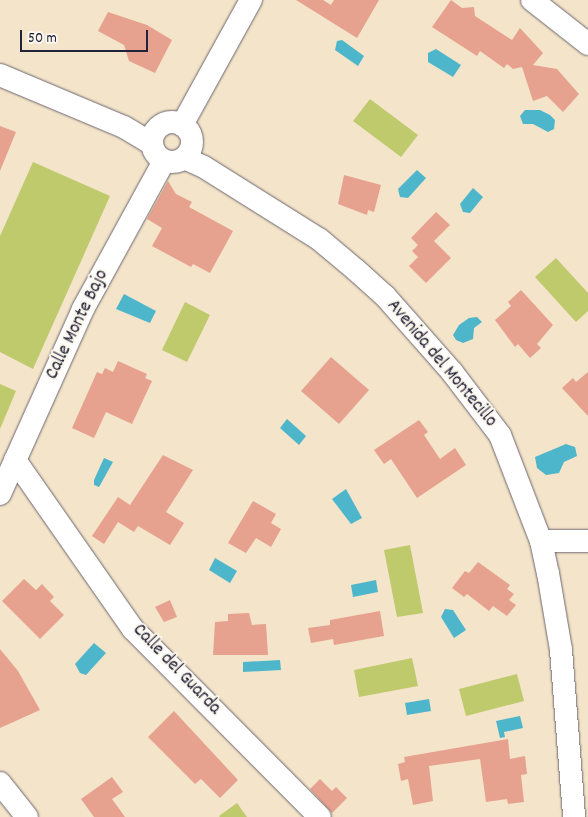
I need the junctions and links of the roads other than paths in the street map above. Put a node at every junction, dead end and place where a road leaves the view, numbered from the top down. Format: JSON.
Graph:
{"nodes":[{"id":1,"x":251,"y":0,"type":"edge"},
{"id":2,"x":532,"y":0,"type":"edge"},
{"id":3,"x":588,"y":44,"type":"edge"},
{"id":4,"x":0,"y":75,"type":"edge"},
{"id":5,"x":175,"y":151,"type":"junction"},
{"id":6,"x":15,"y":460,"type":"junction"},
{"id":7,"x":0,"y":494,"type":"edge"},
{"id":8,"x":541,"y":541,"type":"junction"},
{"id":9,"x":588,"y":541,"type":"edge"},
{"id":10,"x":578,"y":763,"type":"edge"},
{"id":11,"x":0,"y":783,"type":"edge"},
{"id":12,"x":27,"y":817,"type":"edge"},
{"id":13,"x":320,"y":817,"type":"edge"},
{"id":14,"x":574,"y":817,"type":"edge"}],
"edges":[{"from":1,"to":5,"type":"street"},
{"from":2,"to":3,"type":"street"},
{"from":4,"to":5,"type":"street","name":"Avenida del Montecillo"},
{"from":5,"to":6,"type":"street","name":"Calle Monte Bajo"},
{"from":5,"to":8,"type":"street","name":"Avenida del Montecillo"},
{"from":6,"to":7,"type":"street","name":"Calle Monte Bajo"},
{"from":6,"to":13,"type":"street","name":"Calle del Guarda"},
{"from":8,"to":9,"type":"street"},
{"from":8,"to":10,"type":"street","name":"Avenida del Montecillo"},
{"from":10,"to":14,"type":"street","name":"Avenida del Montecillo"},
{"from":11,"to":12,"type":"street"}]}
